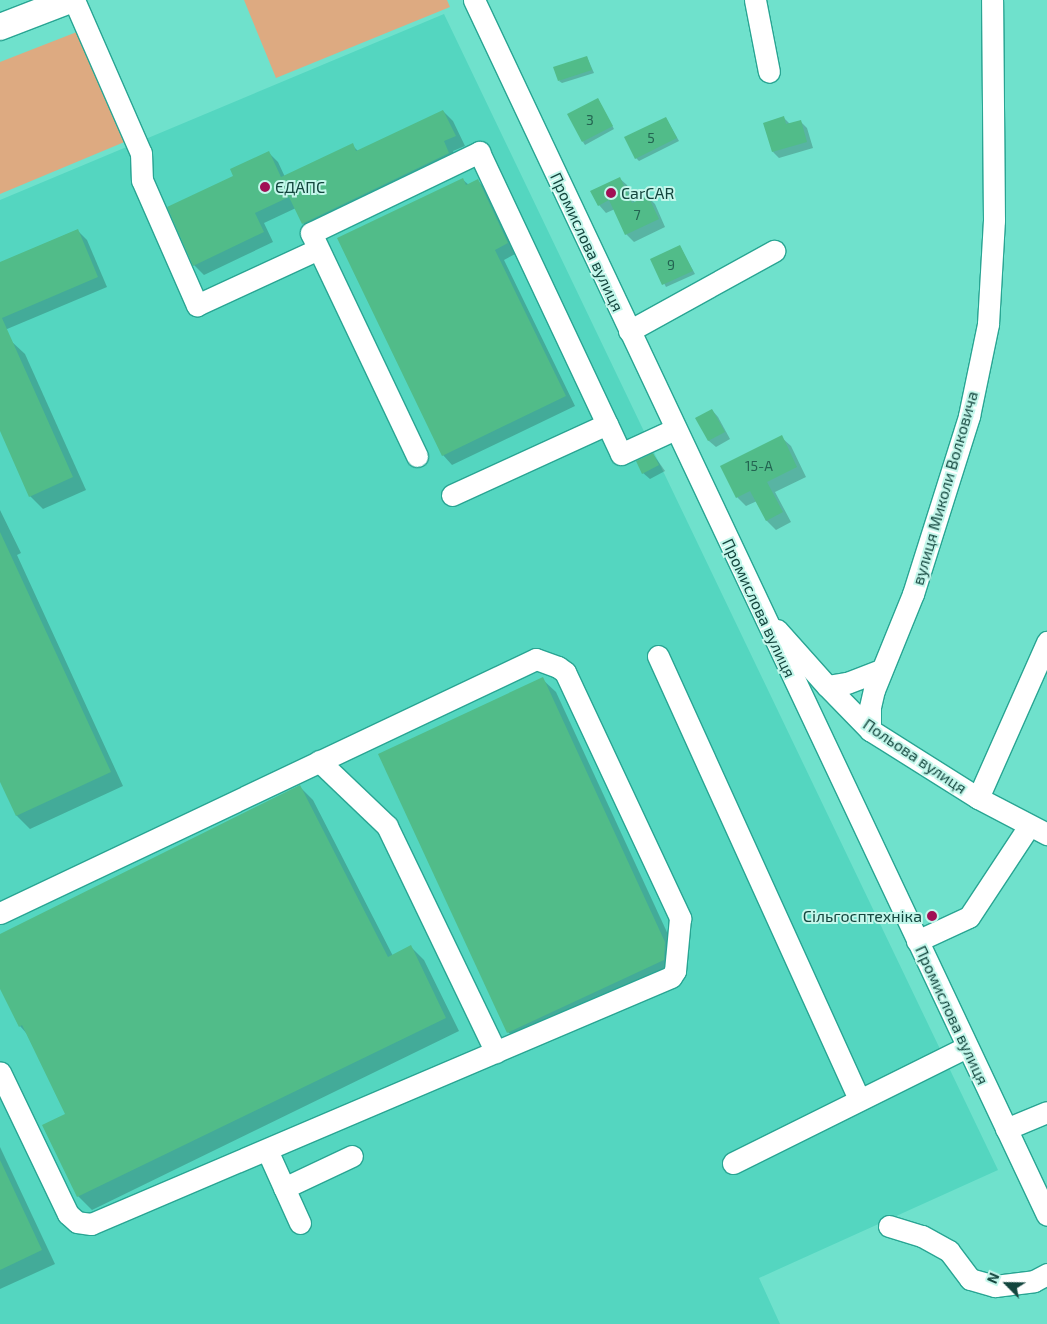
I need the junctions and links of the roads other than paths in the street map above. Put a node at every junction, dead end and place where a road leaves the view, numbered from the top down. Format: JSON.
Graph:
{"nodes":[{"id":1,"x":474,"y":0,"type":"edge"},
{"id":2,"x":755,"y":0,"type":"edge"},
{"id":3,"x":992,"y":0,"type":"edge"},
{"id":4,"x":62,"y":2,"type":"edge"},
{"id":5,"x":0,"y":27,"type":"edge"},
{"id":6,"x":769,"y":72,"type":"dead end"},
{"id":7,"x":318,"y":248,"type":"junction"},
{"id":8,"x":774,"y":252,"type":"dead end"},
{"id":9,"x":629,"y":331,"type":"junction"},
{"id":10,"x":607,"y":424,"type":"junction"},
{"id":11,"x":675,"y":429,"type":"junction"},
{"id":12,"x":417,"y":456,"type":"dead end"},
{"id":13,"x":452,"y":495,"type":"dead end"},
{"id":14,"x":760,"y":610,"type":"junction"},
{"id":15,"x":1047,"y":642,"type":"edge"},
{"id":16,"x":658,"y":656,"type":"dead end"},
{"id":17,"x":881,"y":670,"type":"junction"},
{"id":18,"x":826,"y":686,"type":"junction"},
{"id":19,"x":870,"y":730,"type":"junction"},
{"id":20,"x":319,"y":762,"type":"junction"},
{"id":21,"x":978,"y":798,"type":"junction"},
{"id":22,"x":1038,"y":831,"type":"edge"},
{"id":23,"x":0,"y":913,"type":"edge"},
{"id":24,"x":917,"y":941,"type":"junction"},
{"id":25,"x":967,"y":1047,"type":"junction"},
{"id":26,"x":496,"y":1052,"type":"junction"},
{"id":27,"x":0,"y":1072,"type":"edge"},
{"id":28,"x":859,"y":1100,"type":"junction"},
{"id":29,"x":1047,"y":1112,"type":"edge"},
{"id":30,"x":1006,"y":1130,"type":"junction"},
{"id":31,"x":267,"y":1150,"type":"junction"},
{"id":32,"x":352,"y":1156,"type":"dead end"},
{"id":33,"x":733,"y":1163,"type":"dead end"},
{"id":34,"x":284,"y":1188,"type":"junction"},
{"id":35,"x":1047,"y":1215,"type":"edge"},
{"id":36,"x":300,"y":1223,"type":"dead end"},
{"id":37,"x":889,"y":1226,"type":"dead end"},
{"id":38,"x":1047,"y":1274,"type":"edge"}],
"edges":[{"from":1,"to":9,"type":"street","name":"Промислова вулиця"},
{"from":2,"to":6,"type":"street"},
{"from":3,"to":17,"type":"street","name":"вулиця Миколи Волковича"},
{"from":4,"to":5,"type":"main road"},
{"from":4,"to":7,"type":"street"},
{"from":7,"to":10,"type":"street"},
{"from":7,"to":12,"type":"street"},
{"from":8,"to":9,"type":"street"},
{"from":9,"to":11,"type":"street","name":"Промислова вулиця"},
{"from":10,"to":11,"type":"street"},
{"from":10,"to":13,"type":"street"},
{"from":11,"to":14,"type":"street","name":"Промислова вулиця"},
{"from":14,"to":18,"type":"street","name":"Польова вулиця"},
{"from":14,"to":24,"type":"street","name":"Промислова вулиця"},
{"from":15,"to":21,"type":"street"},
{"from":16,"to":28,"type":"street"},
{"from":17,"to":18,"type":"street"},
{"from":17,"to":19,"type":"street","name":"вулиця Миколи Волковича"},
{"from":18,"to":19,"type":"street","name":"Польова вулиця"},
{"from":19,"to":21,"type":"street","name":"Польова вулиця"},
{"from":20,"to":23,"type":"street"},
{"from":20,"to":26,"type":"street"},
{"from":20,"to":26,"type":"street"},
{"from":21,"to":22,"type":"street","name":"Польова вулиця"},
{"from":22,"to":24,"type":"street"},
{"from":24,"to":25,"type":"street","name":"Промислова вулиця"},
{"from":25,"to":28,"type":"street"},
{"from":25,"to":30,"type":"street","name":"Промислова вулиця"},
{"from":26,"to":31,"type":"street"},
{"from":27,"to":31,"type":"street"},
{"from":28,"to":33,"type":"street"},
{"from":29,"to":30,"type":"street"},
{"from":30,"to":35,"type":"street","name":"Промислова вулиця"},
{"from":31,"to":34,"type":"street"},
{"from":32,"to":34,"type":"street"},
{"from":34,"to":36,"type":"street"},
{"from":37,"to":38,"type":"street"}]}
